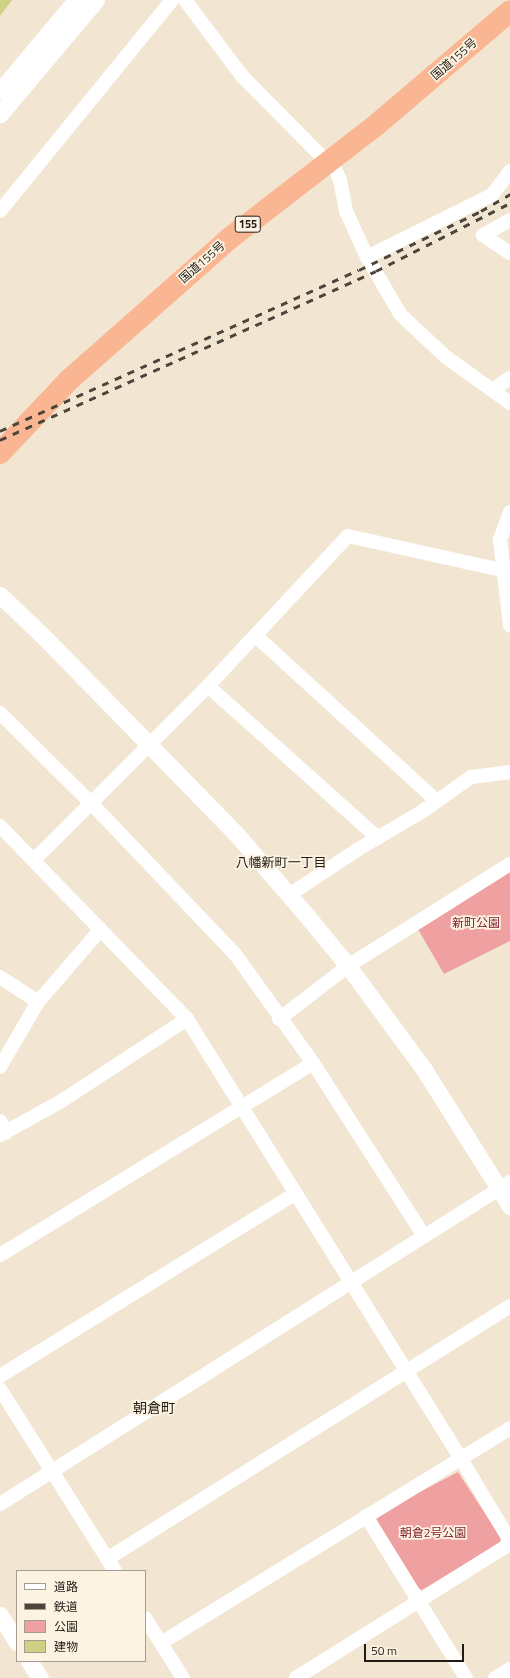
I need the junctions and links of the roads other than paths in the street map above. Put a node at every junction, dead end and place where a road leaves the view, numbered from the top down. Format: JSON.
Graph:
{"nodes":[{"id":1,"x":76,"y":0,"type":"edge"},
{"id":2,"x":96,"y":0,"type":"edge"},
{"id":3,"x":172,"y":0,"type":"edge"},
{"id":4,"x":185,"y":0,"type":"edge"},
{"id":5,"x":510,"y":11,"type":"edge"},
{"id":6,"x":0,"y":91,"type":"edge"},
{"id":7,"x":0,"y":114,"type":"edge"},
{"id":8,"x":328,"y":163,"type":"junction"},
{"id":9,"x":510,"y":171,"type":"edge"},
{"id":10,"x":0,"y":211,"type":"edge"},
{"id":11,"x":510,"y":220,"type":"edge"},
{"id":12,"x":510,"y":253,"type":"edge"},
{"id":13,"x":368,"y":258,"type":"junction"},
{"id":14,"x":510,"y":378,"type":"edge"},
{"id":15,"x":494,"y":389,"type":"junction"},
{"id":16,"x":510,"y":403,"type":"edge"},
{"id":17,"x":0,"y":452,"type":"edge"},
{"id":18,"x":510,"y":512,"type":"edge"},
{"id":19,"x":501,"y":570,"type":"junction"},
{"id":20,"x":0,"y":595,"type":"edge"},
{"id":21,"x":510,"y":625,"type":"edge"},
{"id":22,"x":256,"y":636,"type":"junction"},
{"id":23,"x":208,"y":686,"type":"junction"},
{"id":24,"x":0,"y":713,"type":"edge"},
{"id":25,"x":149,"y":745,"type":"junction"},
{"id":26,"x":510,"y":772,"type":"edge"},
{"id":27,"x":437,"y":801,"type":"junction"},
{"id":28,"x":92,"y":804,"type":"junction"},
{"id":29,"x":0,"y":826,"type":"edge"},
{"id":30,"x":378,"y":838,"type":"junction"},
{"id":31,"x":34,"y":860,"type":"junction"},
{"id":32,"x":510,"y":864,"type":"edge"},
{"id":33,"x":290,"y":895,"type":"junction"},
{"id":34,"x":101,"y":929,"type":"junction"},
{"id":35,"x":348,"y":966,"type":"junction"},
{"id":36,"x":0,"y":977,"type":"edge"},
{"id":37,"x":38,"y":1002,"type":"junction"},
{"id":38,"x":187,"y":1019,"type":"junction"},
{"id":39,"x":279,"y":1019,"type":"junction"},
{"id":40,"x":313,"y":1063,"type":"junction"},
{"id":41,"x":0,"y":1067,"type":"edge"},
{"id":42,"x":240,"y":1108,"type":"junction"},
{"id":43,"x":2,"y":1129,"type":"edge"},
{"id":44,"x":505,"y":1186,"type":"edge"},
{"id":45,"x":295,"y":1194,"type":"junction"},
{"id":46,"x":510,"y":1206,"type":"edge"},
{"id":47,"x":424,"y":1236,"type":"junction"},
{"id":48,"x":0,"y":1255,"type":"edge"},
{"id":49,"x":350,"y":1284,"type":"junction"},
{"id":50,"x":510,"y":1306,"type":"edge"},
{"id":51,"x":406,"y":1372,"type":"junction"},
{"id":52,"x":0,"y":1376,"type":"edge"},
{"id":53,"x":0,"y":1389,"type":"edge"},
{"id":54,"x":510,"y":1428,"type":"edge"},
{"id":55,"x":460,"y":1457,"type":"junction"},
{"id":56,"x":51,"y":1470,"type":"junction"},
{"id":57,"x":0,"y":1504,"type":"edge"},
{"id":58,"x":366,"y":1516,"type":"junction"},
{"id":59,"x":510,"y":1541,"type":"edge"},
{"id":60,"x":510,"y":1544,"type":"edge"},
{"id":61,"x":107,"y":1559,"type":"junction"},
{"id":62,"x":114,"y":1570,"type":"edge"},
{"id":63,"x":419,"y":1602,"type":"junction"},
{"id":64,"x":0,"y":1615,"type":"edge"},
{"id":65,"x":146,"y":1620,"type":"edge"},
{"id":66,"x":16,"y":1640,"type":"edge"},
{"id":67,"x":161,"y":1644,"type":"junction"},
{"id":68,"x":31,"y":1662,"type":"edge"},
{"id":69,"x":510,"y":1670,"type":"edge"},
{"id":70,"x":40,"y":1678,"type":"edge"},
{"id":71,"x":183,"y":1678,"type":"edge"},
{"id":72,"x":296,"y":1678,"type":"edge"},
{"id":73,"x":466,"y":1678,"type":"edge"},
{"id":74,"x":496,"y":1678,"type":"edge"}],
"edges":[{"from":1,"to":6,"type":"street"},
{"from":2,"to":7,"type":"street"},
{"from":3,"to":10,"type":"street"},
{"from":4,"to":8,"type":"street"},
{"from":5,"to":8,"type":"highway","name":"国道155号","number":"155"},
{"from":8,"to":13,"type":"street"},
{"from":8,"to":17,"type":"highway","name":"国道155号","number":"155"},
{"from":9,"to":13,"type":"street"},
{"from":11,"to":12,"type":"street"},
{"from":13,"to":15,"type":"street"},
{"from":14,"to":15,"type":"street"},
{"from":15,"to":16,"type":"street"},
{"from":18,"to":19,"type":"street"},
{"from":19,"to":21,"type":"street"},
{"from":19,"to":22,"type":"street"},
{"from":20,"to":25,"type":"street"},
{"from":22,"to":23,"type":"street"},
{"from":22,"to":27,"type":"street"},
{"from":23,"to":25,"type":"street"},
{"from":23,"to":30,"type":"street"},
{"from":24,"to":28,"type":"street"},
{"from":25,"to":28,"type":"street"},
{"from":25,"to":33,"type":"street"},
{"from":26,"to":27,"type":"street"},
{"from":27,"to":30,"type":"street"},
{"from":28,"to":31,"type":"street"},
{"from":28,"to":39,"type":"street"},
{"from":29,"to":31,"type":"street"},
{"from":30,"to":33,"type":"street"},
{"from":31,"to":34,"type":"street"},
{"from":32,"to":35,"type":"street"},
{"from":33,"to":35,"type":"street"},
{"from":34,"to":37,"type":"street"},
{"from":34,"to":38,"type":"street"},
{"from":35,"to":39,"type":"street"},
{"from":35,"to":44,"type":"street"},
{"from":36,"to":37,"type":"street"},
{"from":37,"to":41,"type":"street"},
{"from":38,"to":42,"type":"street"},
{"from":38,"to":43,"type":"street"},
{"from":39,"to":40,"type":"street"},
{"from":40,"to":42,"type":"street"},
{"from":40,"to":47,"type":"street"},
{"from":42,"to":45,"type":"street"},
{"from":42,"to":48,"type":"street"},
{"from":44,"to":46,"type":"street"},
{"from":44,"to":47,"type":"street"},
{"from":45,"to":49,"type":"street"},
{"from":45,"to":52,"type":"street"},
{"from":47,"to":49,"type":"street"},
{"from":49,"to":51,"type":"street"},
{"from":49,"to":56,"type":"street"},
{"from":50,"to":51,"type":"street"},
{"from":51,"to":55,"type":"street"},
{"from":51,"to":61,"type":"street"},
{"from":53,"to":56,"type":"street"},
{"from":54,"to":55,"type":"street"},
{"from":55,"to":58,"type":"street"},
{"from":55,"to":59,"type":"street"},
{"from":56,"to":57,"type":"street"},
{"from":56,"to":61,"type":"street"},
{"from":58,"to":63,"type":"street"},
{"from":58,"to":67,"type":"street"},
{"from":60,"to":63,"type":"street"},
{"from":61,"to":62,"type":"street"},
{"from":63,"to":72,"type":"street"},
{"from":63,"to":73,"type":"street"},
{"from":64,"to":66,"type":"street"},
{"from":65,"to":67,"type":"street"},
{"from":67,"to":71,"type":"street"},
{"from":68,"to":70,"type":"street"},
{"from":69,"to":74,"type":"street"}]}
